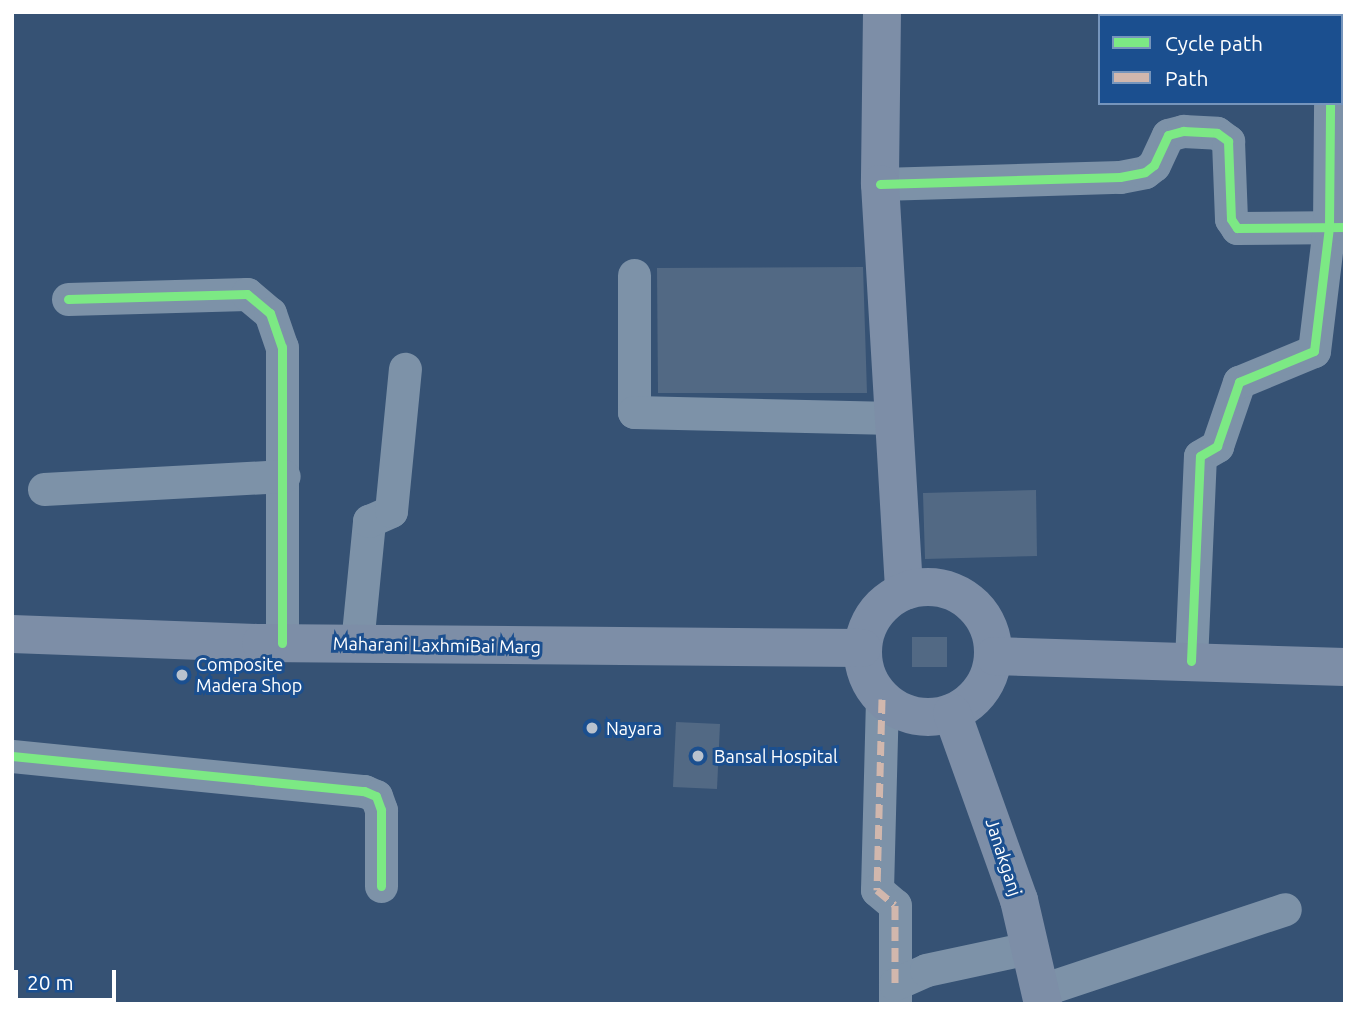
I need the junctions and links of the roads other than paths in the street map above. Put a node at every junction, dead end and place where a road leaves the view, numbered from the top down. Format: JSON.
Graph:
{"nodes":[{"id":1,"x":882,"y":12,"type":"edge"},
{"id":2,"x":1330,"y":105,"type":"edge"},
{"id":3,"x":880,"y":184,"type":"junction"},
{"id":4,"x":1337,"y":227,"type":"edge"},
{"id":5,"x":634,"y":275,"type":"dead end"},
{"id":6,"x":68,"y":299,"type":"dead end"},
{"id":7,"x":405,"y":369,"type":"dead end"},
{"id":8,"x":894,"y":418,"type":"junction"},
{"id":9,"x":284,"y":476,"type":"junction"},
{"id":10,"x":44,"y":489,"type":"dead end"},
{"id":11,"x":904,"y":591,"type":"junction"},
{"id":12,"x":12,"y":634,"type":"edge"},
{"id":13,"x":282,"y":643,"type":"junction"},
{"id":14,"x":358,"y":644,"type":"junction"},
{"id":15,"x":862,"y":648,"type":"junction"},
{"id":16,"x":994,"y":656,"type":"junction"},
{"id":17,"x":1191,"y":661,"type":"junction"},
{"id":18,"x":1345,"y":667,"type":"edge"},
{"id":19,"x":882,"y":699,"type":"junction"},
{"id":20,"x":952,"y":713,"type":"junction"},
{"id":21,"x":12,"y":756,"type":"edge"},
{"id":22,"x":381,"y":887,"type":"dead end"},
{"id":23,"x":1285,"y":909,"type":"dead end"},
{"id":24,"x":1030,"y":947,"type":"junction"},
{"id":25,"x":895,"y":994,"type":"edge"},
{"id":26,"x":1041,"y":998,"type":"edge"}],
"edges":[{"from":1,"to":3,"type":"main road"},
{"from":2,"to":4,"type":"street"},
{"from":3,"to":4,"type":"street"},
{"from":3,"to":8,"type":"main road"},
{"from":4,"to":17,"type":"street"},
{"from":5,"to":8,"type":"street"},
{"from":6,"to":9,"type":"street"},
{"from":7,"to":14,"type":"street"},
{"from":8,"to":11,"type":"main road"},
{"from":9,"to":10,"type":"street"},
{"from":9,"to":13,"type":"street"},
{"from":11,"to":15,"type":"main road"},
{"from":11,"to":16,"type":"main road"},
{"from":12,"to":13,"type":"main road","name":"Maharani LaxhmiBai Marg"},
{"from":13,"to":14,"type":"main road","name":"Maharani LaxhmiBai Marg"},
{"from":14,"to":15,"type":"main road","name":"Maharani LaxhmiBai Marg"},
{"from":15,"to":19,"type":"main road"},
{"from":16,"to":17,"type":"main road"},
{"from":16,"to":20,"type":"main road"},
{"from":17,"to":18,"type":"main road"},
{"from":19,"to":20,"type":"main road"},
{"from":19,"to":25,"type":"street"},
{"from":20,"to":24,"type":"main road","name":"Janakganj"},
{"from":21,"to":22,"type":"street"},
{"from":23,"to":26,"type":"street"},
{"from":24,"to":25,"type":"street"},
{"from":24,"to":26,"type":"main road","name":"Janakganj"}]}
